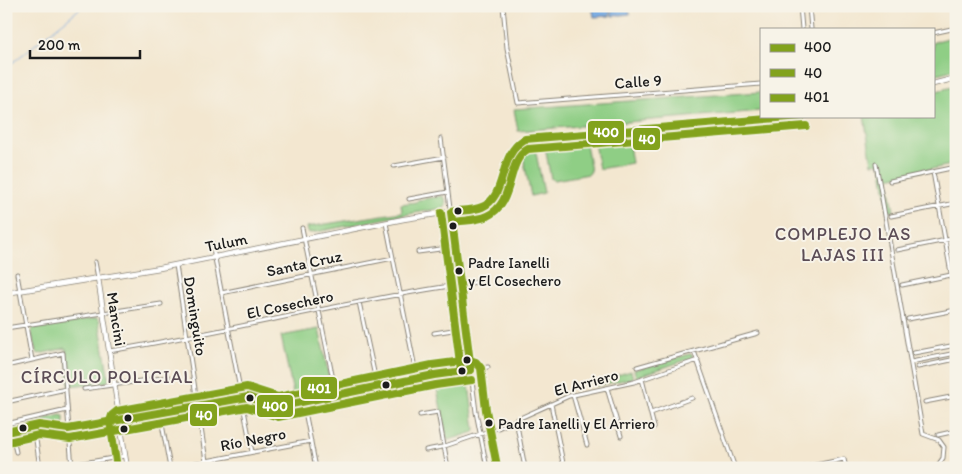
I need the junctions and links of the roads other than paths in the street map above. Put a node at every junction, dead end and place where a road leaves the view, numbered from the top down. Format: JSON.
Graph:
{"nodes":[{"id":1,"x":503,"y":6,"type":"edge"},
{"id":2,"x":800,"y":6,"type":"edge"},
{"id":3,"x":809,"y":6,"type":"edge"},
{"id":4,"x":802,"y":28,"type":"edge"},
{"id":5,"x":810,"y":28,"type":"edge"},
{"id":6,"x":956,"y":28,"type":"edge"},
{"id":7,"x":934,"y":33,"type":"edge"},
{"id":8,"x":956,"y":78,"type":"edge"},
{"id":9,"x":760,"y":84,"type":"edge"},
{"id":10,"x":934,"y":84,"type":"edge"},
{"id":11,"x":781,"y":118,"type":"edge"},
{"id":12,"x":442,"y":138,"type":"dead end"},
{"id":13,"x":444,"y":157,"type":"junction"},
{"id":14,"x":876,"y":164,"type":"dead end"},
{"id":15,"x":394,"y":166,"type":"dead end"},
{"id":16,"x":956,"y":168,"type":"edge"},
{"id":17,"x":933,"y":172,"type":"junction"},
{"id":18,"x":890,"y":181,"type":"dead end"},
{"id":19,"x":448,"y":192,"type":"junction"},
{"id":20,"x":409,"y":199,"type":"dead end"},
{"id":21,"x":956,"y":203,"type":"edge"},
{"id":22,"x":939,"y":206,"type":"junction"},
{"id":23,"x":451,"y":212,"type":"junction"},
{"id":24,"x":891,"y":216,"type":"dead end"},
{"id":25,"x":385,"y":222,"type":"junction"},
{"id":26,"x":302,"y":228,"type":"dead end"},
{"id":27,"x":956,"y":238,"type":"edge"},
{"id":28,"x":304,"y":239,"type":"junction"},
{"id":29,"x":945,"y":240,"type":"junction"},
{"id":30,"x":212,"y":243,"type":"dead end"},
{"id":31,"x":455,"y":247,"type":"junction"},
{"id":32,"x":897,"y":250,"type":"dead end"},
{"id":33,"x":418,"y":252,"type":"dead end"},
{"id":34,"x":214,"y":257,"type":"junction"},
{"id":35,"x":393,"y":258,"type":"junction"},
{"id":36,"x":95,"y":262,"type":"dead end"},
{"id":37,"x":176,"y":265,"type":"junction"},
{"id":38,"x":17,"y":274,"type":"dead end"},
{"id":39,"x":312,"y":274,"type":"junction"},
{"id":40,"x":956,"y":274,"type":"edge"},
{"id":41,"x":951,"y":275,"type":"junction"},
{"id":42,"x":98,"y":278,"type":"junction"},
{"id":43,"x":477,"y":282,"type":"dead end"},
{"id":44,"x":460,"y":285,"type":"junction"},
{"id":45,"x":902,"y":285,"type":"dead end"},
{"id":46,"x":20,"y":290,"type":"junction"},
{"id":47,"x":6,"y":292,"type":"edge"},
{"id":48,"x":221,"y":293,"type":"junction"},
{"id":49,"x":400,"y":294,"type":"junction"},
{"id":50,"x":956,"y":301,"type":"edge"},
{"id":51,"x":359,"y":302,"type":"junction"},
{"id":52,"x":161,"y":304,"type":"dead end"},
{"id":53,"x":319,"y":310,"type":"junction"},
{"id":54,"x":956,"y":310,"type":"edge"},
{"id":55,"x":103,"y":313,"type":"junction"},
{"id":56,"x":908,"y":319,"type":"dead end"},
{"id":57,"x":26,"y":325,"type":"junction"},
{"id":58,"x":6,"y":328,"type":"edge"},
{"id":59,"x":466,"y":328,"type":"junction"},
{"id":60,"x":228,"y":329,"type":"junction"},
{"id":61,"x":434,"y":332,"type":"dead end"},
{"id":62,"x":758,"y":333,"type":"dead end"},
{"id":63,"x":187,"y":338,"type":"junction"},
{"id":64,"x":956,"y":345,"type":"edge"},
{"id":65,"x":109,"y":351,"type":"junction"},
{"id":66,"x":694,"y":351,"type":"junction"},
{"id":67,"x":914,"y":353,"type":"dead end"},
{"id":68,"x":956,"y":353,"type":"edge"},
{"id":69,"x":956,"y":359,"type":"edge"},
{"id":70,"x":32,"y":360,"type":"junction"},
{"id":71,"x":698,"y":360,"type":"junction"},
{"id":72,"x":911,"y":362,"type":"junction"},
{"id":73,"x":6,"y":366,"type":"edge"},
{"id":74,"x":488,"y":367,"type":"dead end"},
{"id":75,"x":637,"y":367,"type":"dead end"},
{"id":76,"x":918,"y":367,"type":"dead end"},
{"id":77,"x":471,"y":370,"type":"junction"},
{"id":78,"x":169,"y":377,"type":"dead end"},
{"id":79,"x":417,"y":378,"type":"junction"},
{"id":80,"x":642,"y":379,"type":"junction"},
{"id":81,"x":114,"y":385,"type":"junction"},
{"id":82,"x":377,"y":386,"type":"junction"},
{"id":83,"x":608,"y":388,"type":"junction"},
{"id":84,"x":66,"y":389,"type":"junction"},
{"id":85,"x":84,"y":389,"type":"dead end"},
{"id":86,"x":336,"y":394,"type":"junction"},
{"id":87,"x":573,"y":395,"type":"junction"},
{"id":88,"x":956,"y":396,"type":"edge"},
{"id":89,"x":242,"y":398,"type":"junction"},
{"id":90,"x":692,"y":398,"type":"dead end"},
{"id":91,"x":303,"y":401,"type":"junction"},
{"id":92,"x":6,"y":402,"type":"edge"},
{"id":93,"x":925,"y":402,"type":"dead end"},
{"id":94,"x":551,"y":404,"type":"junction"},
{"id":95,"x":198,"y":406,"type":"junction"},
{"id":96,"x":67,"y":410,"type":"junction"},
{"id":97,"x":651,"y":413,"type":"junction"},
{"id":98,"x":160,"y":414,"type":"junction"},
{"id":99,"x":420,"y":415,"type":"dead end"},
{"id":100,"x":516,"y":420,"type":"junction"},
{"id":101,"x":120,"y":421,"type":"junction"},
{"id":102,"x":6,"y":424,"type":"edge"},
{"id":103,"x":34,"y":426,"type":"junction"},
{"id":104,"x":654,"y":427,"type":"dead end"},
{"id":105,"x":69,"y":429,"type":"junction"},
{"id":106,"x":11,"y":431,"type":"junction"},
{"id":107,"x":956,"y":431,"type":"edge"},
{"id":108,"x":6,"y":432,"type":"edge"},
{"id":109,"x":480,"y":434,"type":"junction"},
{"id":110,"x":938,"y":435,"type":"dead end"},
{"id":111,"x":621,"y":436,"type":"dead end"},
{"id":112,"x":311,"y":441,"type":"junction"},
{"id":113,"x":588,"y":445,"type":"dead end"},
{"id":114,"x":444,"y":446,"type":"junction"},
{"id":115,"x":426,"y":450,"type":"dead end"},
{"id":116,"x":16,"y":452,"type":"dead end"},
{"id":117,"x":252,"y":452,"type":"junction"},
{"id":118,"x":125,"y":456,"type":"junction"},
{"id":119,"x":206,"y":461,"type":"junction"},
{"id":120,"x":72,"y":466,"type":"edge"},
{"id":121,"x":40,"y":468,"type":"edge"},
{"id":122,"x":127,"y":468,"type":"edge"},
{"id":123,"x":170,"y":468,"type":"edge"},
{"id":124,"x":316,"y":468,"type":"edge"},
{"id":125,"x":448,"y":468,"type":"edge"},
{"id":126,"x":487,"y":468,"type":"edge"},
{"id":127,"x":525,"y":468,"type":"edge"},
{"id":128,"x":564,"y":468,"type":"edge"},
{"id":129,"x":735,"y":468,"type":"edge"},
{"id":130,"x":802,"y":468,"type":"edge"},
{"id":131,"x":846,"y":468,"type":"edge"},
{"id":132,"x":936,"y":468,"type":"edge"}],
"edges":[{"from":1,"to":9,"type":"street","name":"Calle 9"},
{"from":2,"to":4,"type":"street"},
{"from":3,"to":5,"type":"street"},
{"from":6,"to":7,"type":"street"},
{"from":8,"to":10,"type":"street"},
{"from":11,"to":23,"type":"street","name":"Tulum"},
{"from":12,"to":13,"type":"street"},
{"from":13,"to":15,"type":"street"},
{"from":13,"to":19,"type":"street"},
{"from":14,"to":72,"type":"street"},
{"from":16,"to":17,"type":"street"},
{"from":17,"to":18,"type":"street"},
{"from":17,"to":22,"type":"street"},
{"from":19,"to":20,"type":"street"},
{"from":19,"to":23,"type":"street"},
{"from":21,"to":22,"type":"street"},
{"from":22,"to":24,"type":"street"},
{"from":22,"to":29,"type":"street"},
{"from":23,"to":25,"type":"street","name":"Tulum"},
{"from":23,"to":31,"type":"street"},
{"from":25,"to":28,"type":"street","name":"Tulum"},
{"from":25,"to":35,"type":"street"},
{"from":26,"to":28,"type":"street"},
{"from":27,"to":29,"type":"street"},
{"from":28,"to":34,"type":"street","name":"Tulum"},
{"from":28,"to":39,"type":"street"},
{"from":29,"to":32,"type":"street"},
{"from":29,"to":41,"type":"street"},
{"from":30,"to":34,"type":"street"},
{"from":31,"to":33,"type":"street"},
{"from":31,"to":44,"type":"street"},
{"from":34,"to":37,"type":"street","name":"Tulum"},
{"from":34,"to":48,"type":"street"},
{"from":35,"to":39,"type":"street","name":"Santa Cruz"},
{"from":35,"to":49,"type":"street"},
{"from":36,"to":42,"type":"street","name":"Mancini"},
{"from":37,"to":42,"type":"street","name":"Tulum"},
{"from":37,"to":63,"type":"street","name":"Dominguito"},
{"from":38,"to":46,"type":"street"},
{"from":39,"to":48,"type":"street","name":"Santa Cruz"},
{"from":39,"to":53,"type":"street"},
{"from":40,"to":41,"type":"street"},
{"from":41,"to":45,"type":"street"},
{"from":41,"to":50,"type":"street"},
{"from":42,"to":46,"type":"street","name":"Tulum"},
{"from":42,"to":55,"type":"street","name":"Mancini"},
{"from":43,"to":44,"type":"street","name":"El Cosechero"},
{"from":44,"to":49,"type":"street","name":"El Cosechero"},
{"from":44,"to":59,"type":"street"},
{"from":46,"to":47,"type":"street","name":"Tulum"},
{"from":46,"to":57,"type":"street"},
{"from":48,"to":60,"type":"street"},
{"from":49,"to":51,"type":"street","name":"El Cosechero"},
{"from":49,"to":79,"type":"street"},
{"from":51,"to":53,"type":"street","name":"El Cosechero"},
{"from":51,"to":82,"type":"street"},
{"from":52,"to":55,"type":"street"},
{"from":53,"to":60,"type":"street","name":"El Cosechero"},
{"from":53,"to":86,"type":"street"},
{"from":54,"to":56,"type":"street"},
{"from":55,"to":57,"type":"street"},
{"from":55,"to":65,"type":"street","name":"Mancini"},
{"from":57,"to":58,"type":"street"},
{"from":57,"to":70,"type":"street"},
{"from":59,"to":61,"type":"street"},
{"from":59,"to":77,"type":"street"},
{"from":60,"to":63,"type":"street","name":"El Cosechero"},
{"from":60,"to":89,"type":"street"},
{"from":62,"to":66,"type":"street"},
{"from":63,"to":65,"type":"street","name":"El Cosechero"},
{"from":63,"to":95,"type":"street","name":"Dominguito"},
{"from":64,"to":67,"type":"street"},
{"from":65,"to":81,"type":"street","name":"Mancini"},
{"from":66,"to":71,"type":"street"},
{"from":66,"to":75,"type":"street"},
{"from":68,"to":72,"type":"street"},
{"from":69,"to":76,"type":"street"},
{"from":70,"to":73,"type":"street"},
{"from":70,"to":84,"type":"street"},
{"from":71,"to":80,"type":"street","name":"El Arriero"},
{"from":71,"to":129,"type":"street"},
{"from":72,"to":132,"type":"street"},
{"from":74,"to":77,"type":"street"},
{"from":77,"to":79,"type":"street"},
{"from":77,"to":109,"type":"street"},
{"from":78,"to":81,"type":"street"},
{"from":79,"to":82,"type":"street"},
{"from":80,"to":83,"type":"street","name":"El Arriero"},
{"from":80,"to":97,"type":"street"},
{"from":81,"to":85,"type":"street"},
{"from":81,"to":101,"type":"street","name":"Mancini"},
{"from":82,"to":86,"type":"street"},
{"from":83,"to":87,"type":"street","name":"El Arriero"},
{"from":83,"to":111,"type":"street"},
{"from":84,"to":92,"type":"street"},
{"from":84,"to":96,"type":"street"},
{"from":86,"to":91,"type":"street"},
{"from":87,"to":94,"type":"street","name":"El Arriero"},
{"from":87,"to":113,"type":"street"},
{"from":88,"to":93,"type":"street"},
{"from":89,"to":91,"type":"street"},
{"from":89,"to":95,"type":"street"},
{"from":89,"to":117,"type":"street"},
{"from":90,"to":97,"type":"street"},
{"from":91,"to":112,"type":"street"},
{"from":94,"to":100,"type":"street","name":"El Arriero"},
{"from":94,"to":128,"type":"street"},
{"from":95,"to":98,"type":"street"},
{"from":95,"to":119,"type":"street","name":"Dominguito"},
{"from":96,"to":102,"type":"street"},
{"from":96,"to":105,"type":"street"},
{"from":97,"to":104,"type":"street"},
{"from":98,"to":101,"type":"street"},
{"from":98,"to":123,"type":"street"},
{"from":99,"to":114,"type":"street"},
{"from":100,"to":109,"type":"street","name":"El Arriero"},
{"from":100,"to":127,"type":"street"},
{"from":101,"to":105,"type":"street"},
{"from":101,"to":118,"type":"street","name":"Mancini"},
{"from":103,"to":105,"type":"street"},
{"from":103,"to":106,"type":"street"},
{"from":103,"to":121,"type":"street"},
{"from":105,"to":120,"type":"street"},
{"from":106,"to":108,"type":"street"},
{"from":106,"to":116,"type":"street"},
{"from":107,"to":110,"type":"street"},
{"from":109,"to":114,"type":"street","name":"El Arriero"},
{"from":109,"to":126,"type":"street"},
{"from":112,"to":117,"type":"street","name":"Río Negro"},
{"from":112,"to":124,"type":"street"},
{"from":114,"to":115,"type":"street","name":"El Arriero"},
{"from":114,"to":125,"type":"street"},
{"from":117,"to":119,"type":"street","name":"Río Negro"},
{"from":118,"to":120,"type":"street"},
{"from":118,"to":122,"type":"street","name":"Mancini"},
{"from":119,"to":123,"type":"street","name":"Río Negro"},
{"from":130,"to":131,"type":"street"}]}
